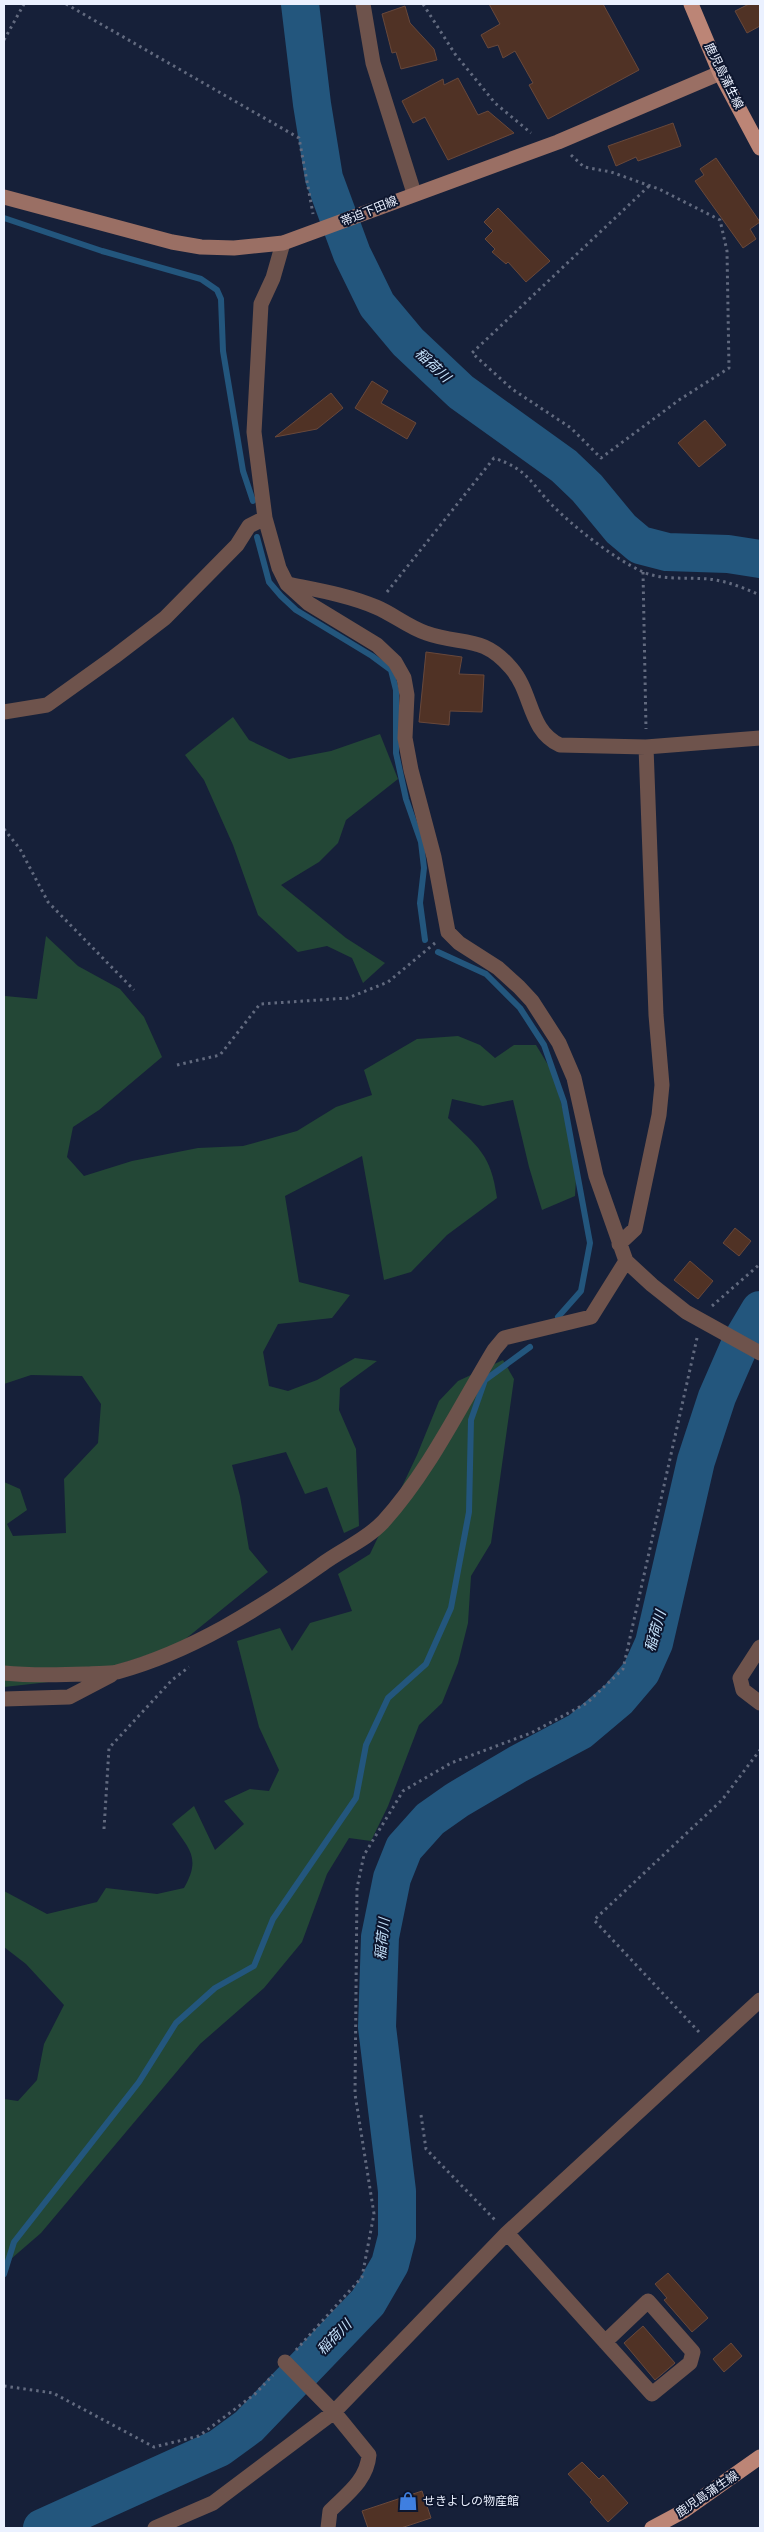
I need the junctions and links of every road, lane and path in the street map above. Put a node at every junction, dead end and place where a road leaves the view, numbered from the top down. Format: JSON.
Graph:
{"nodes":[{"id":1,"x":24,"y":4,"type":"edge"},
{"id":2,"x":66,"y":4,"type":"edge"},
{"id":3,"x":363,"y":4,"type":"edge"},
{"id":4,"x":423,"y":4,"type":"edge"},
{"id":5,"x":691,"y":4,"type":"edge"},
{"id":6,"x":4,"y":40,"type":"edge"},
{"id":7,"x":720,"y":73,"type":"junction"},
{"id":8,"x":553,"y":144,"type":"junction"},
{"id":9,"x":760,"y":148,"type":"edge"},
{"id":10,"x":650,"y":185,"type":"junction"},
{"id":11,"x":414,"y":193,"type":"junction"},
{"id":12,"x":4,"y":197,"type":"edge"},
{"id":13,"x":322,"y":230,"type":"junction"},
{"id":14,"x":283,"y":243,"type":"junction"},
{"id":15,"x":265,"y":518,"type":"junction"},
{"id":16,"x":643,"y":572,"type":"junction"},
{"id":17,"x":287,"y":584,"type":"junction"},
{"id":18,"x":760,"y":595,"type":"edge"},
{"id":19,"x":376,"y":607,"type":"junction"},
{"id":20,"x":4,"y":712,"type":"edge"},
{"id":21,"x":760,"y":738,"type":"edge"},
{"id":22,"x":646,"y":747,"type":"junction"},
{"id":23,"x":4,"y":830,"type":"edge"},
{"id":24,"x":448,"y":932,"type":"junction"},
{"id":25,"x":134,"y":990,"type":"dead end"},
{"id":26,"x":177,"y":1065,"type":"dead end"},
{"id":27,"x":619,"y":1244,"type":"junction"},
{"id":28,"x":626,"y":1261,"type":"junction"},
{"id":29,"x":760,"y":1264,"type":"edge"},
{"id":30,"x":701,"y":1320,"type":"junction"},
{"id":31,"x":758,"y":1352,"type":"edge"},
{"id":32,"x":760,"y":1647,"type":"edge"},
{"id":33,"x":195,"y":1662,"type":"dead end"},
{"id":34,"x":119,"y":1671,"type":"junction"},
{"id":35,"x":4,"y":1673,"type":"edge"},
{"id":36,"x":4,"y":1699,"type":"edge"},
{"id":37,"x":760,"y":1703,"type":"edge"},
{"id":38,"x":760,"y":1750,"type":"edge"},
{"id":39,"x":104,"y":1829,"type":"dead end"},
{"id":40,"x":760,"y":2000,"type":"edge"},
{"id":41,"x":710,"y":2045,"type":"junction"},
{"id":42,"x":420,"y":2115,"type":"dead end"},
{"id":43,"x":507,"y":2233,"type":"junction"},
{"id":44,"x":605,"y":2342,"type":"junction"},
{"id":45,"x":285,"y":2362,"type":"junction"},
{"id":46,"x":4,"y":2386,"type":"edge"},
{"id":47,"x":334,"y":2412,"type":"junction"},
{"id":48,"x":760,"y":2457,"type":"edge"},
{"id":49,"x":155,"y":2528,"type":"edge"},
{"id":50,"x":328,"y":2528,"type":"edge"},
{"id":51,"x":652,"y":2528,"type":"edge"}],
"edges":[{"from":1,"to":6,"type":"path"},
{"from":2,"to":13,"type":"path"},
{"from":3,"to":11,"type":"street"},
{"from":4,"to":8,"type":"path"},
{"from":5,"to":7,"type":"main road","name":"鹿児島蒲生線"},
{"from":7,"to":8,"type":"main road","name":"帯迫下田線"},
{"from":7,"to":9,"type":"main road","name":"鹿児島蒲生線"},
{"from":8,"to":10,"type":"path"},
{"from":8,"to":11,"type":"main road","name":"帯迫下田線"},
{"from":10,"to":10,"type":"path"},
{"from":11,"to":13,"type":"main road","name":"帯迫下田線"},
{"from":12,"to":14,"type":"main road","name":"帯迫下田線"},
{"from":13,"to":14,"type":"main road","name":"帯迫下田線"},
{"from":14,"to":15,"type":"street"},
{"from":15,"to":17,"type":"street"},
{"from":15,"to":20,"type":"street"},
{"from":16,"to":18,"type":"path"},
{"from":16,"to":19,"type":"path"},
{"from":16,"to":22,"type":"path"},
{"from":17,"to":19,"type":"street"},
{"from":17,"to":24,"type":"street"},
{"from":19,"to":22,"type":"street"},
{"from":21,"to":22,"type":"street"},
{"from":22,"to":27,"type":"street"},
{"from":23,"to":25,"type":"path"},
{"from":24,"to":26,"type":"path"},
{"from":24,"to":27,"type":"street"},
{"from":27,"to":28,"type":"street"},
{"from":28,"to":30,"type":"street"},
{"from":28,"to":34,"type":"street"},
{"from":29,"to":30,"type":"path"},
{"from":30,"to":31,"type":"street"},
{"from":30,"to":45,"type":"path"},
{"from":32,"to":37,"type":"street"},
{"from":33,"to":39,"type":"path"},
{"from":34,"to":35,"type":"street"},
{"from":34,"to":36,"type":"street"},
{"from":38,"to":41,"type":"path"},
{"from":40,"to":41,"type":"street"},
{"from":41,"to":43,"type":"street"},
{"from":42,"to":43,"type":"path"},
{"from":43,"to":44,"type":"street"},
{"from":43,"to":47,"type":"street"},
{"from":44,"to":44,"type":"street"},
{"from":45,"to":46,"type":"path"},
{"from":45,"to":47,"type":"street"},
{"from":47,"to":49,"type":"street"},
{"from":47,"to":50,"type":"street"},
{"from":48,"to":51,"type":"main road","name":"鹿児島蒲生線"}]}
